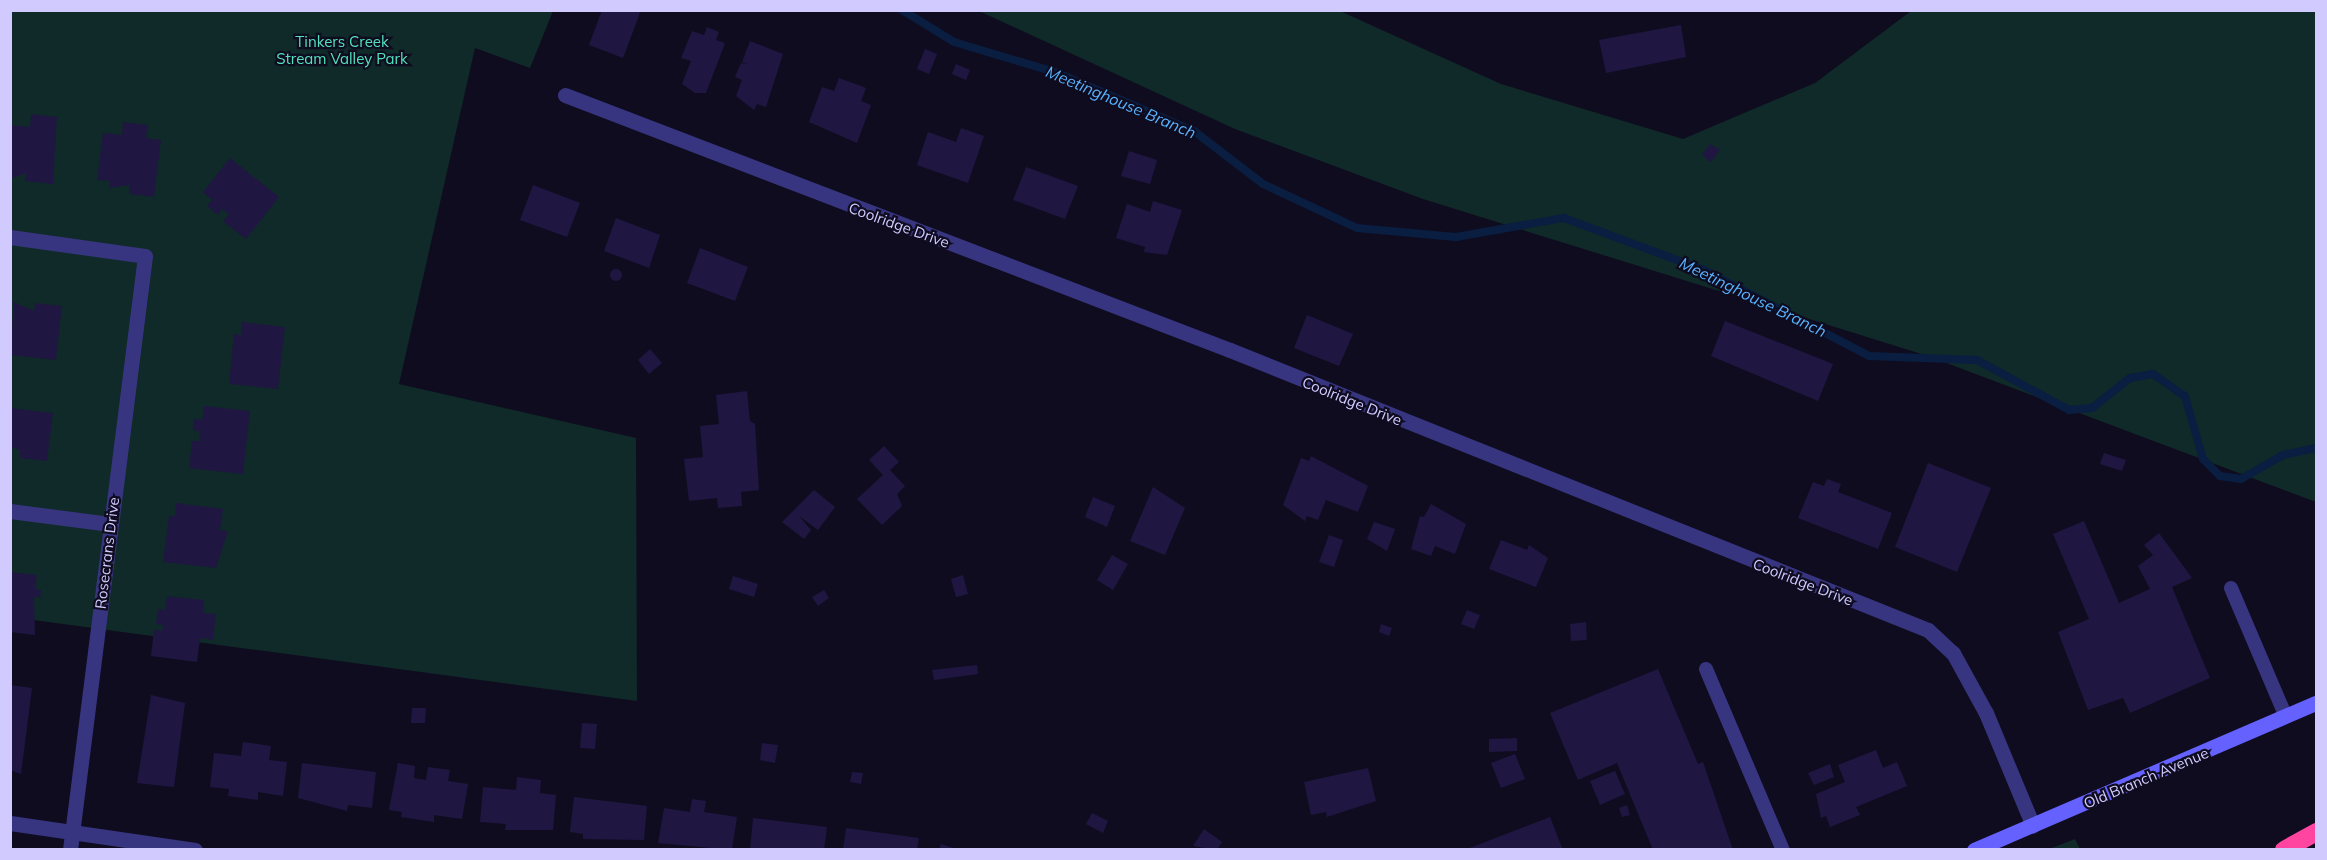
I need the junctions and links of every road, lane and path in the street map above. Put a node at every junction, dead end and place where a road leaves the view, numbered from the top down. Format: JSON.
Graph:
{"nodes":[{"id":1,"x":565,"y":95,"type":"dead end"},
{"id":2,"x":10,"y":237,"type":"edge"},
{"id":3,"x":10,"y":511,"type":"edge"},
{"id":4,"x":110,"y":524,"type":"junction"},
{"id":5,"x":2231,"y":588,"type":"dead end"},
{"id":6,"x":1707,"y":669,"type":"dead end"},
{"id":7,"x":2316,"y":703,"type":"edge"},
{"id":8,"x":2286,"y":717,"type":"junction"},
{"id":9,"x":10,"y":823,"type":"edge"},
{"id":10,"x":2032,"y":826,"type":"junction"},
{"id":11,"x":73,"y":831,"type":"junction"},
{"id":12,"x":2316,"y":832,"type":"edge"},
{"id":13,"x":70,"y":849,"type":"edge"},
{"id":14,"x":195,"y":849,"type":"edge"},
{"id":15,"x":1783,"y":849,"type":"edge"},
{"id":16,"x":1974,"y":849,"type":"edge"},
{"id":17,"x":2284,"y":849,"type":"edge"}],
"edges":[{"from":1,"to":10,"type":"street","name":"Coolridge Drive"},
{"from":2,"to":4,"type":"street","name":"Rosecrans Drive"},
{"from":3,"to":4,"type":"street"},
{"from":4,"to":11,"type":"street","name":"Rosecrans Drive"},
{"from":5,"to":8,"type":"lane"},
{"from":6,"to":15,"type":"lane"},
{"from":7,"to":8,"type":"main road","name":"Old Branch Avenue"},
{"from":8,"to":10,"type":"main road","name":"Old Branch Avenue"},
{"from":9,"to":11,"type":"street"},
{"from":10,"to":16,"type":"main road","name":"Old Branch Avenue"},
{"from":11,"to":13,"type":"street","name":"Rosecrans Drive"},
{"from":11,"to":14,"type":"street"},
{"from":12,"to":17,"type":"highway"}]}
